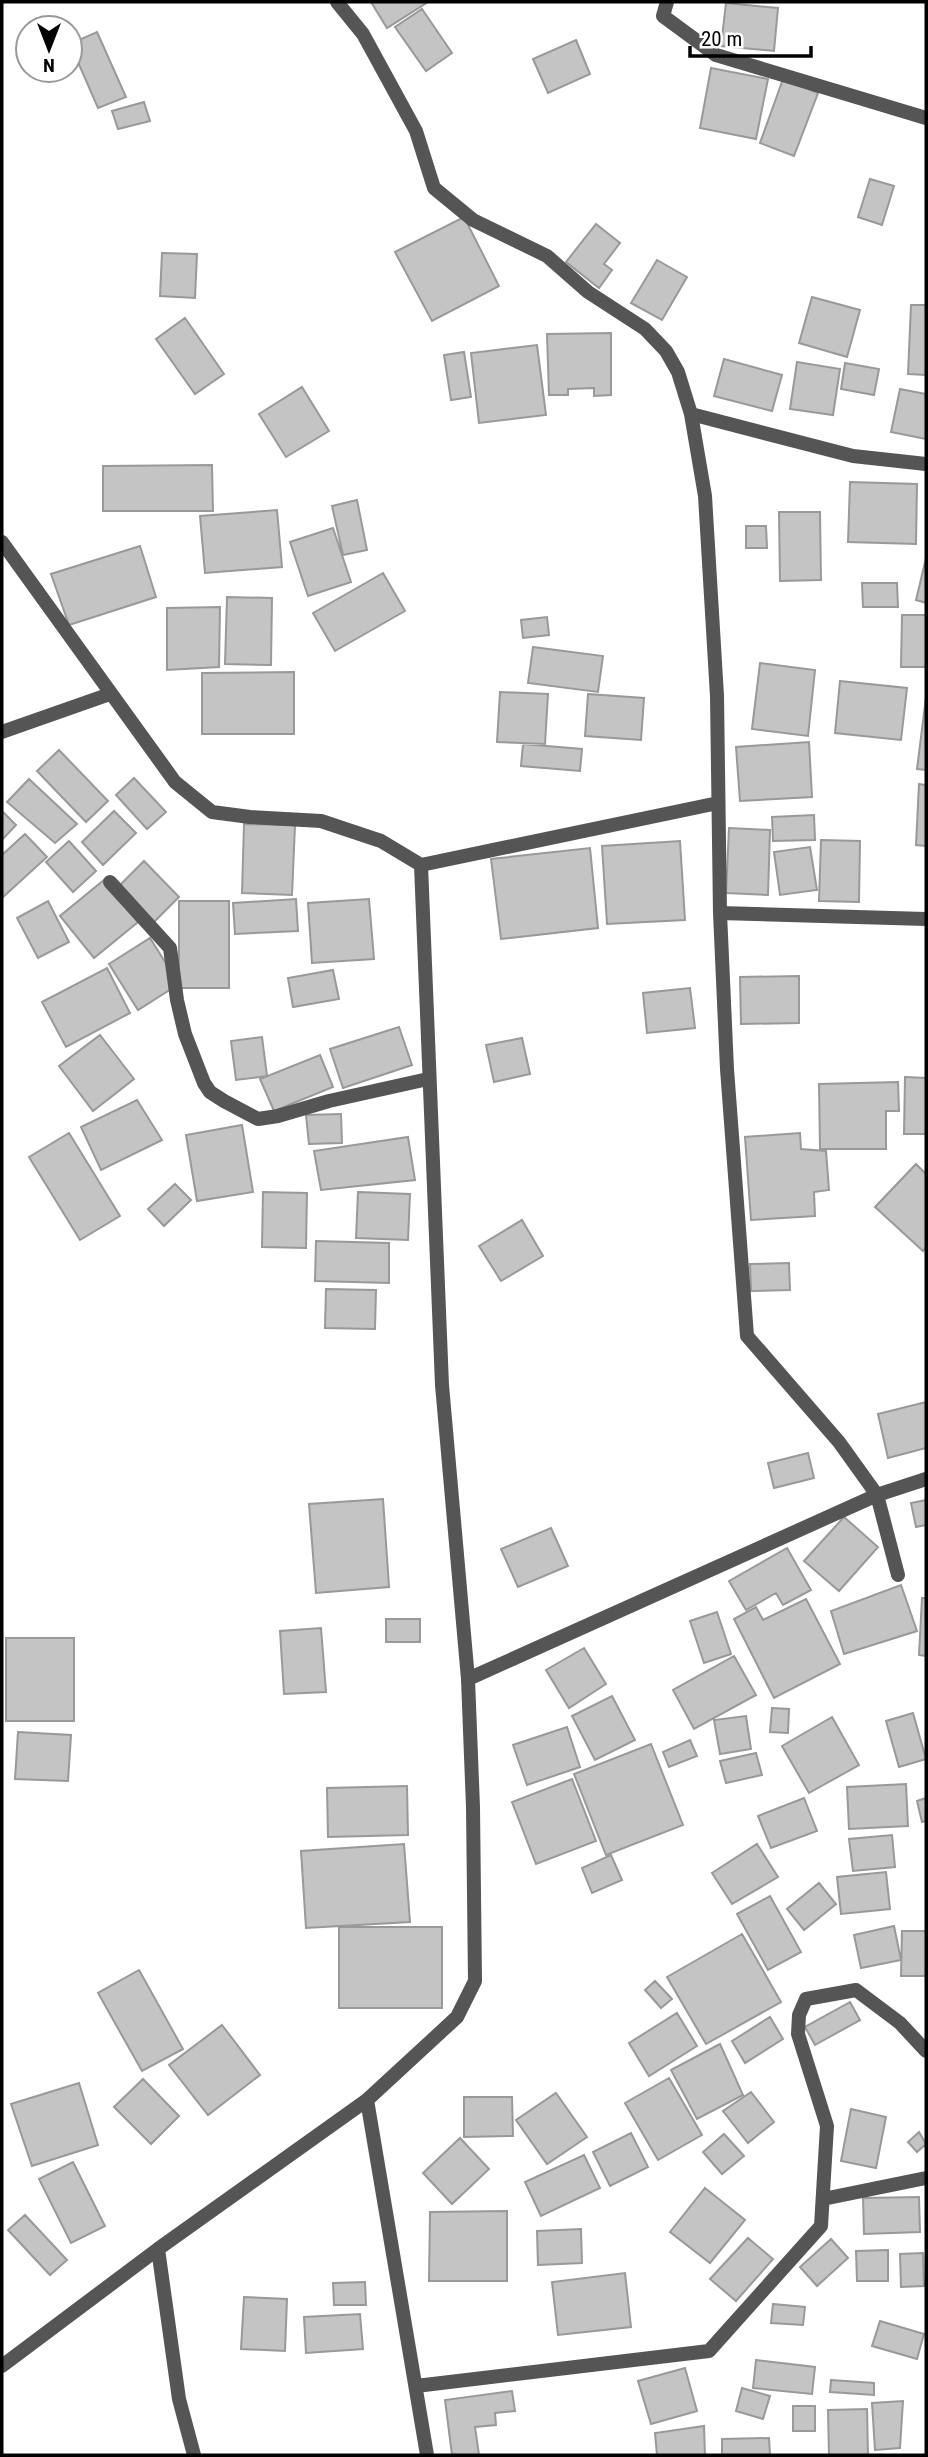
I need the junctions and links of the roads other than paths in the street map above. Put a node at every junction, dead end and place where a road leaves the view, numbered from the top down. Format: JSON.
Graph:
{"nodes":[{"id":1,"x":337,"y":2,"type":"edge"},
{"id":2,"x":667,"y":2,"type":"edge"},
{"id":3,"x":926,"y":118,"type":"edge"},
{"id":4,"x":691,"y":414,"type":"junction"},
{"id":5,"x":926,"y":464,"type":"edge"},
{"id":6,"x":2,"y":542,"type":"edge"},
{"id":7,"x":110,"y":694,"type":"junction"},
{"id":8,"x":2,"y":732,"type":"edge"},
{"id":9,"x":718,"y":803,"type":"junction"},
{"id":10,"x":421,"y":865,"type":"junction"},
{"id":11,"x":110,"y":882,"type":"dead end"},
{"id":12,"x":720,"y":912,"type":"junction"},
{"id":13,"x":926,"y":919,"type":"edge"},
{"id":14,"x":428,"y":1079,"type":"junction"},
{"id":15,"x":926,"y":1479,"type":"edge"},
{"id":16,"x":877,"y":1495,"type":"junction"},
{"id":17,"x":898,"y":1575,"type":"dead end"},
{"id":18,"x":468,"y":1679,"type":"junction"},
{"id":19,"x":926,"y":2051,"type":"edge"},
{"id":20,"x":367,"y":2100,"type":"junction"},
{"id":21,"x":926,"y":2178,"type":"edge"},
{"id":22,"x":823,"y":2199,"type":"junction"},
{"id":23,"x":158,"y":2249,"type":"junction"},
{"id":24,"x":2,"y":2367,"type":"edge"},
{"id":25,"x":416,"y":2386,"type":"junction"},
{"id":26,"x":194,"y":2455,"type":"edge"},
{"id":27,"x":427,"y":2455,"type":"edge"}],
"edges":[{"from":1,"to":4,"type":"street"},
{"from":2,"to":3,"type":"street"},
{"from":4,"to":5,"type":"street"},
{"from":4,"to":9,"type":"street"},
{"from":6,"to":7,"type":"street"},
{"from":7,"to":8,"type":"street"},
{"from":7,"to":10,"type":"street"},
{"from":9,"to":10,"type":"street"},
{"from":9,"to":12,"type":"street"},
{"from":10,"to":14,"type":"street"},
{"from":11,"to":14,"type":"street"},
{"from":12,"to":13,"type":"street"},
{"from":12,"to":16,"type":"street"},
{"from":14,"to":18,"type":"street"},
{"from":15,"to":16,"type":"street"},
{"from":16,"to":17,"type":"street"},
{"from":16,"to":18,"type":"street"},
{"from":18,"to":20,"type":"street"},
{"from":19,"to":22,"type":"street"},
{"from":20,"to":23,"type":"street"},
{"from":20,"to":25,"type":"street"},
{"from":21,"to":22,"type":"street"},
{"from":22,"to":25,"type":"street"},
{"from":23,"to":24,"type":"street"},
{"from":23,"to":26,"type":"street"},
{"from":25,"to":27,"type":"street"}]}
